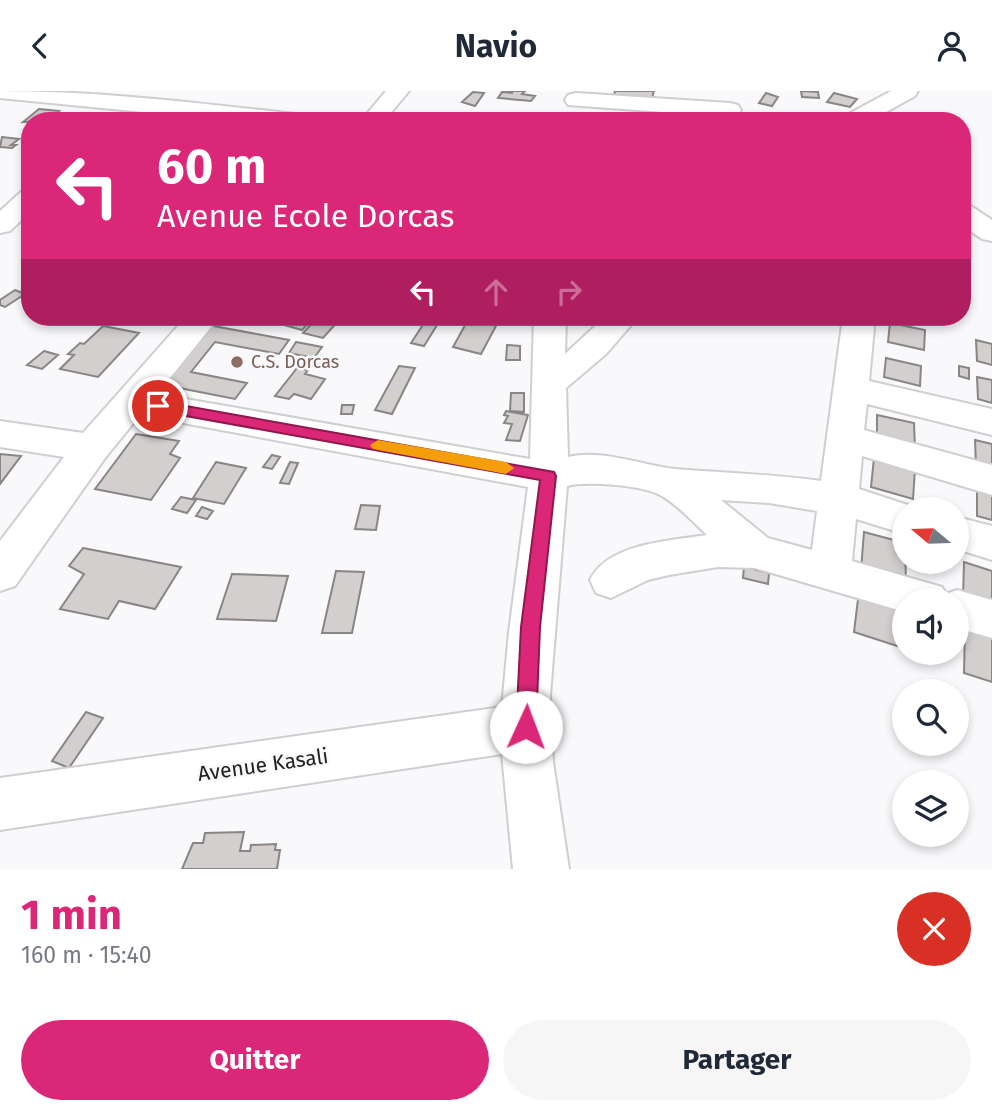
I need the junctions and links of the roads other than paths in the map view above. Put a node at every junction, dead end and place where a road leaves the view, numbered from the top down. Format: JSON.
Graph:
{"nodes":[{"id":1,"x":398,"y":91,"type":"edge"},
{"id":2,"x":906,"y":91,"type":"edge"},
{"id":3,"x":0,"y":92,"type":"edge"},
{"id":4,"x":577,"y":95,"type":"edge"},
{"id":5,"x":144,"y":97,"type":"edge"},
{"id":6,"x":730,"y":110,"type":"dead end"},
{"id":7,"x":125,"y":112,"type":"edge"},
{"id":8,"x":239,"y":112,"type":"edge"},
{"id":9,"x":380,"y":112,"type":"edge"},
{"id":10,"x":570,"y":112,"type":"edge"},
{"id":11,"x":869,"y":112,"type":"edge"},
{"id":12,"x":971,"y":210,"type":"edge"},
{"id":13,"x":992,"y":211,"type":"edge"},
{"id":14,"x":971,"y":216,"type":"edge"},
{"id":15,"x":992,"y":233,"type":"edge"},
{"id":16,"x":196,"y":326,"type":"edge"},
{"id":17,"x":549,"y":326,"type":"edge"},
{"id":18,"x":614,"y":326,"type":"edge"},
{"id":19,"x":858,"y":326,"type":"edge"},
{"id":20,"x":550,"y":383,"type":"junction"},
{"id":21,"x":851,"y":388,"type":"junction"},
{"id":22,"x":134,"y":402,"type":"junction"},
{"id":23,"x":992,"y":422,"type":"edge"},
{"id":24,"x":0,"y":434,"type":"edge"},
{"id":25,"x":846,"y":439,"type":"junction"},
{"id":26,"x":92,"y":449,"type":"junction"},
{"id":27,"x":548,"y":476,"type":"junction"},
{"id":28,"x":992,"y":479,"type":"edge"},
{"id":29,"x":672,"y":483,"type":"junction"},
{"id":30,"x":839,"y":499,"type":"junction"},
{"id":31,"x":892,"y":514,"type":"edge"},
{"id":32,"x":970,"y":537,"type":"edge"},
{"id":33,"x":992,"y":543,"type":"edge"},
{"id":34,"x":755,"y":551,"type":"junction"},
{"id":35,"x":830,"y":572,"type":"junction"},
{"id":36,"x":0,"y":573,"type":"edge"},
{"id":37,"x":611,"y":580,"type":"dead end"},
{"id":38,"x":892,"y":590,"type":"edge"},
{"id":39,"x":969,"y":612,"type":"edge"},
{"id":40,"x":992,"y":619,"type":"edge"},
{"id":41,"x":526,"y":727,"type":"junction"},
{"id":42,"x":0,"y":804,"type":"edge"},
{"id":43,"x":541,"y":869,"type":"edge"}],
"edges":[{"from":1,"to":9,"type":"street"},
{"from":2,"to":11,"type":"street"},
{"from":3,"to":5,"type":"street"},
{"from":4,"to":6,"type":"street"},
{"from":4,"to":10,"type":"street"},
{"from":5,"to":7,"type":"street"},
{"from":5,"to":8,"type":"street"},
{"from":12,"to":13,"type":"street"},
{"from":14,"to":15,"type":"street"},
{"from":16,"to":22,"type":"street"},
{"from":17,"to":20,"type":"street"},
{"from":18,"to":20,"type":"street"},
{"from":19,"to":21,"type":"street"},
{"from":20,"to":27,"type":"street"},
{"from":21,"to":23,"type":"street"},
{"from":21,"to":25,"type":"street"},
{"from":22,"to":26,"type":"street"},
{"from":22,"to":27,"type":"street"},
{"from":24,"to":26,"type":"street"},
{"from":25,"to":28,"type":"street"},
{"from":25,"to":30,"type":"street"},
{"from":26,"to":36,"type":"street"},
{"from":27,"to":29,"type":"street"},
{"from":27,"to":41,"type":"street"},
{"from":29,"to":30,"type":"street"},
{"from":29,"to":34,"type":"street"},
{"from":30,"to":31,"type":"street"},
{"from":30,"to":35,"type":"street"},
{"from":32,"to":33,"type":"street"},
{"from":34,"to":35,"type":"street"},
{"from":34,"to":37,"type":"street"},
{"from":35,"to":38,"type":"street"},
{"from":39,"to":40,"type":"street"},
{"from":41,"to":42,"type":"street","name":"Avenue Kasali"},
{"from":41,"to":43,"type":"street"}]}
